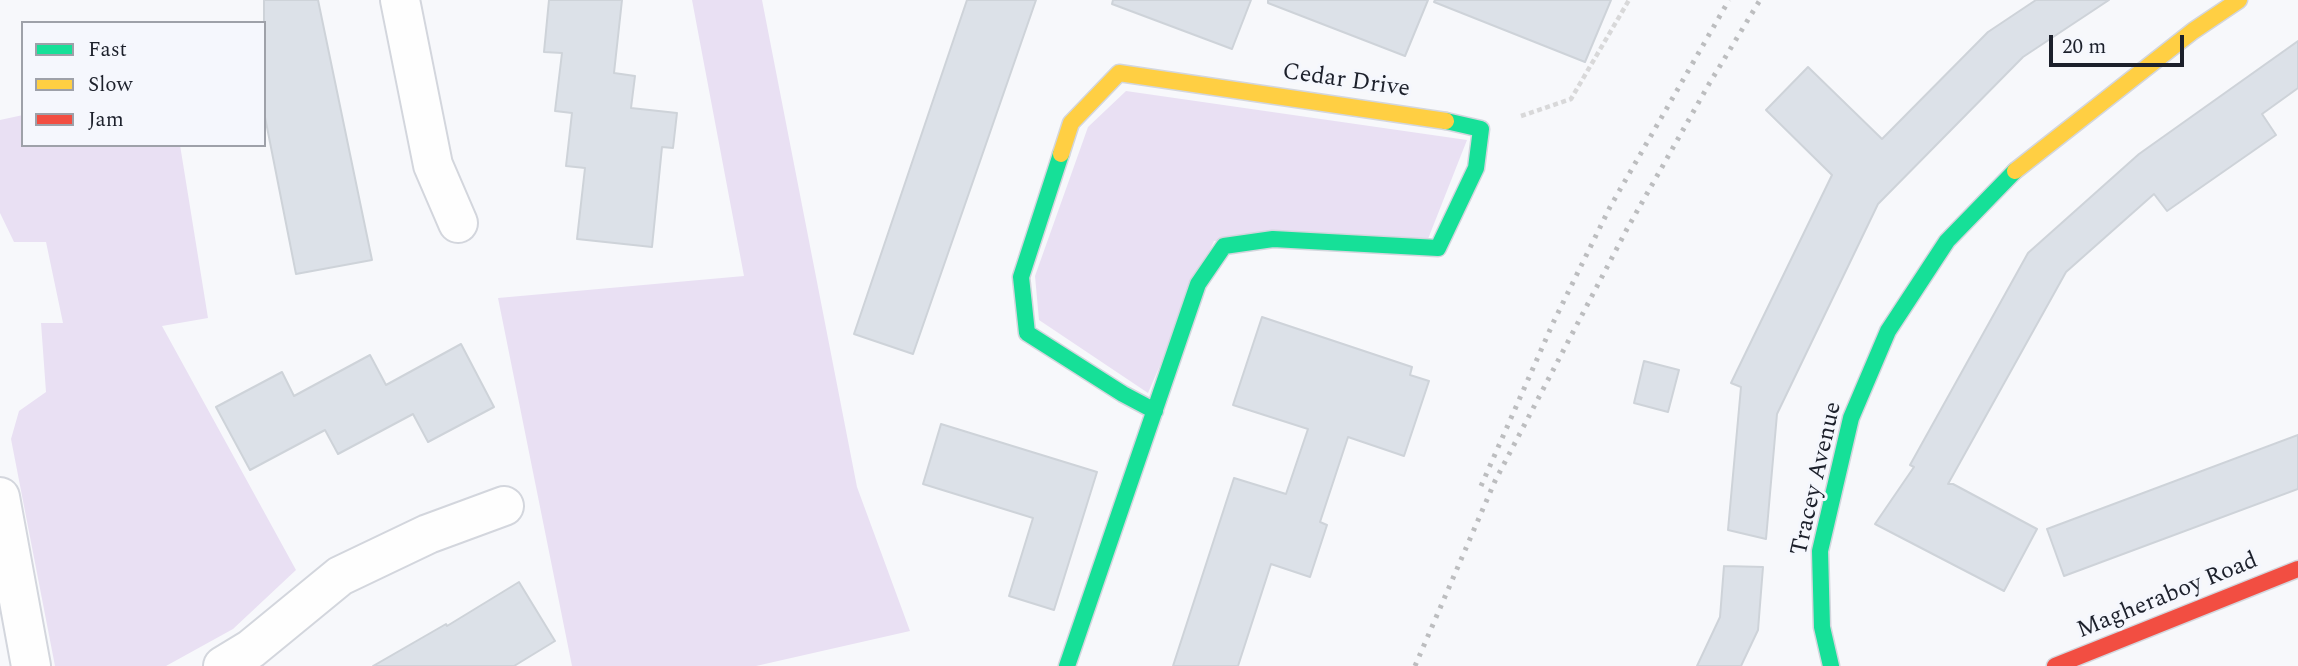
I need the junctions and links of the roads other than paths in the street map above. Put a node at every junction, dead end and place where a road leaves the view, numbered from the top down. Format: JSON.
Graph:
{"nodes":[{"id":1,"x":400,"y":0,"type":"edge"},
{"id":2,"x":2239,"y":0,"type":"edge"},
{"id":3,"x":458,"y":223,"type":"dead end"},
{"id":4,"x":1155,"y":411,"type":"junction"},
{"id":5,"x":0,"y":497,"type":"edge"},
{"id":6,"x":504,"y":506,"type":"dead end"},
{"id":7,"x":2298,"y":569,"type":"edge"},
{"id":8,"x":245,"y":660,"type":"edge"},
{"id":9,"x":31,"y":666,"type":"edge"},
{"id":10,"x":1067,"y":666,"type":"edge"},
{"id":11,"x":1831,"y":666,"type":"edge"},
{"id":12,"x":2054,"y":666,"type":"edge"}],
"edges":[{"from":1,"to":3,"type":"street"},
{"from":2,"to":11,"type":"street","name":"Tracey Avenue"},
{"from":4,"to":4,"type":"street","name":"Cedar Drive"},
{"from":4,"to":10,"type":"street"},
{"from":5,"to":9,"type":"street"},
{"from":6,"to":8,"type":"street"},
{"from":7,"to":12,"type":"street","name":"Magheraboy Road"}]}
